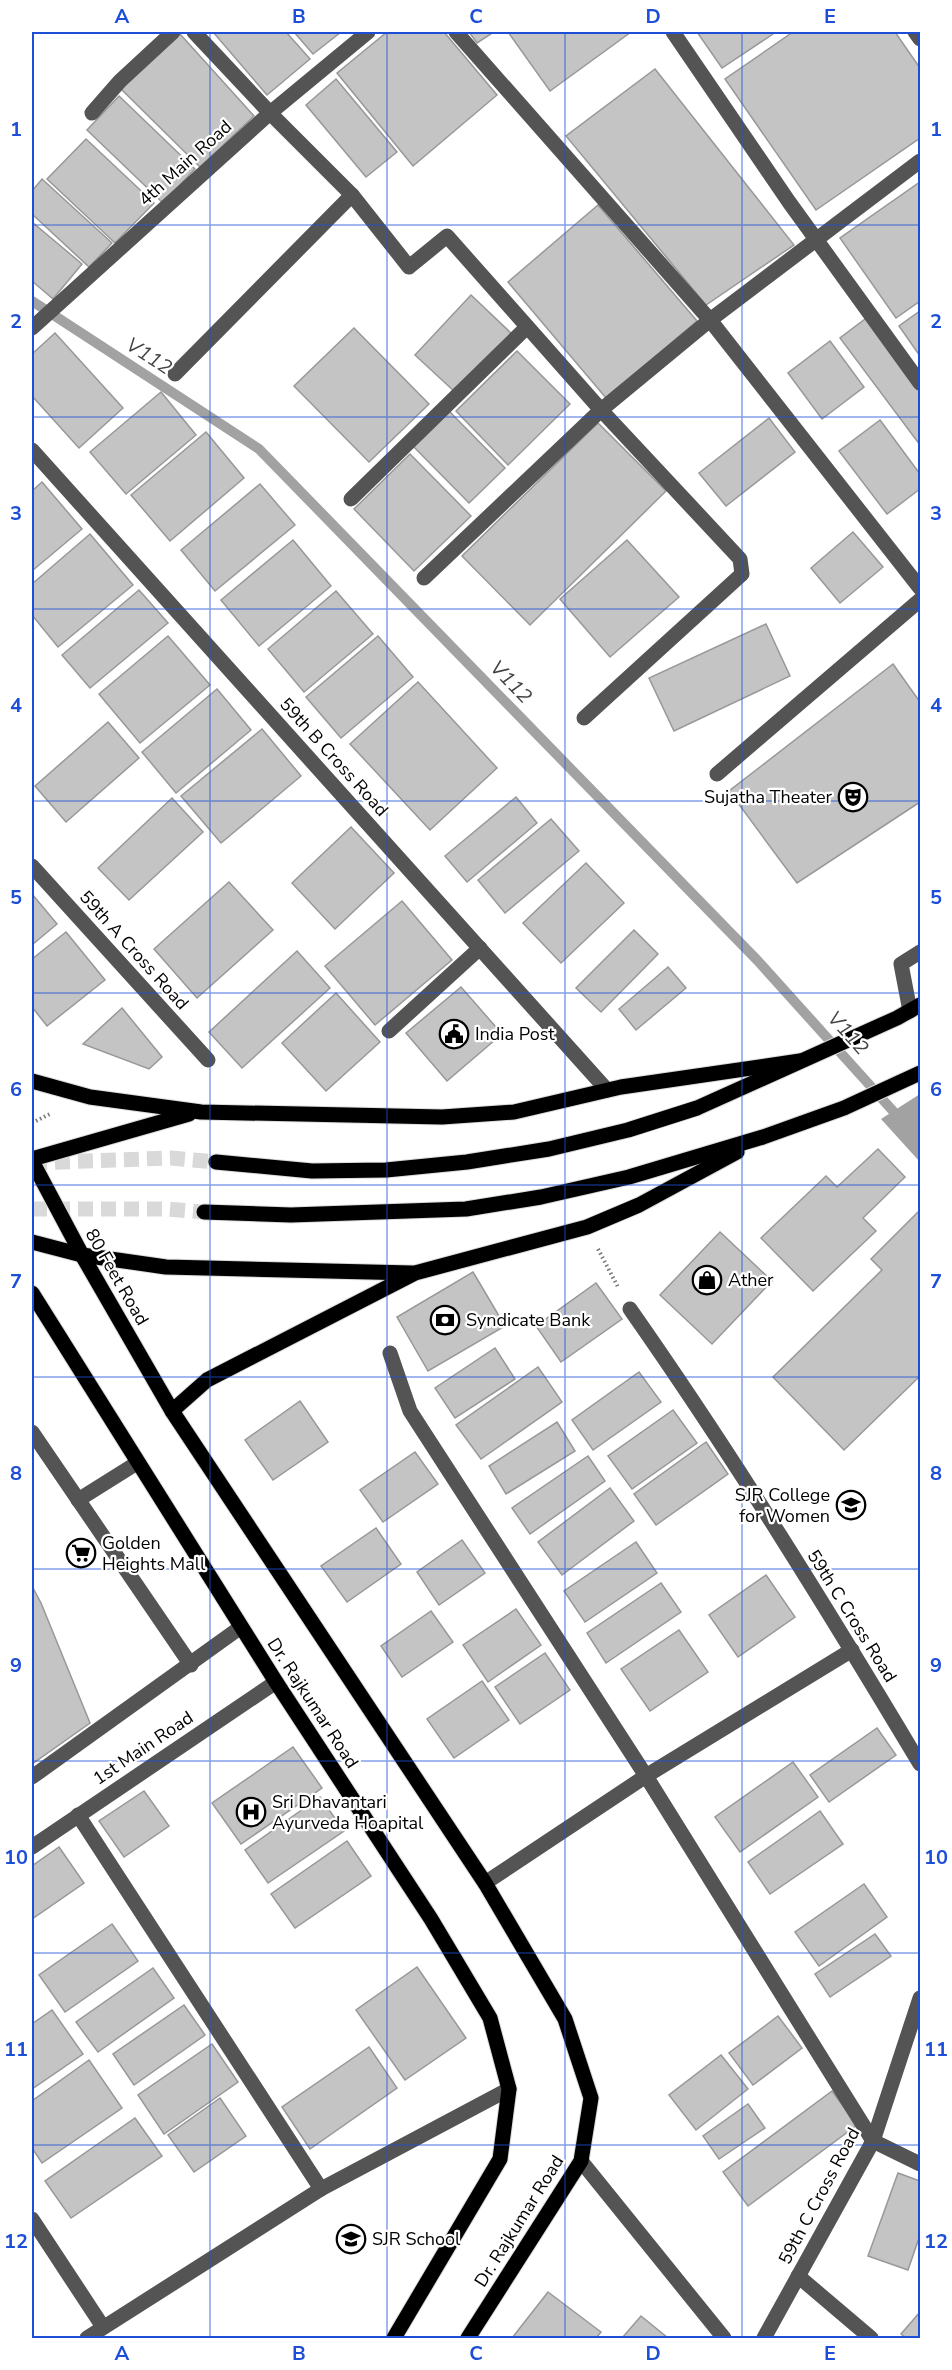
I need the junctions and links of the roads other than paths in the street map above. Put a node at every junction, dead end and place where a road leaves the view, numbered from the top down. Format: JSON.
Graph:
{"nodes":[{"id":1,"x":173,"y":32,"type":"edge"},
{"id":2,"x":194,"y":32,"type":"edge"},
{"id":3,"x":368,"y":32,"type":"edge"},
{"id":4,"x":456,"y":32,"type":"edge"},
{"id":5,"x":673,"y":32,"type":"edge"},
{"id":6,"x":915,"y":32,"type":"edge"},
{"id":7,"x":921,"y":39,"type":"edge"},
{"id":8,"x":92,"y":113,"type":"dead end"},
{"id":9,"x":270,"y":113,"type":"junction"},
{"id":10,"x":921,"y":161,"type":"edge"},
{"id":11,"x":352,"y":195,"type":"junction"},
{"id":12,"x":817,"y":239,"type":"junction"},
{"id":13,"x":710,"y":320,"type":"junction"},
{"id":14,"x":527,"y":327,"type":"junction"},
{"id":15,"x":32,"y":328,"type":"edge"},
{"id":16,"x":175,"y":374,"type":"dead end"},
{"id":17,"x":921,"y":383,"type":"edge"},
{"id":18,"x":601,"y":410,"type":"junction"},
{"id":19,"x":32,"y":450,"type":"edge"},
{"id":20,"x":351,"y":499,"type":"dead end"},
{"id":21,"x":424,"y":578,"type":"dead end"},
{"id":22,"x":921,"y":588,"type":"edge"},
{"id":23,"x":921,"y":600,"type":"edge"},
{"id":24,"x":584,"y":718,"type":"dead end"},
{"id":25,"x":717,"y":774,"type":"dead end"},
{"id":26,"x":32,"y":866,"type":"edge"},
{"id":27,"x":480,"y":948,"type":"junction"},
{"id":28,"x":921,"y":952,"type":"edge"},
{"id":29,"x":909,"y":1011,"type":"edge"},
{"id":30,"x":389,"y":1031,"type":"dead end"},
{"id":31,"x":208,"y":1060,"type":"dead end"},
{"id":32,"x":800,"y":1061,"type":"junction"},
{"id":33,"x":921,"y":1073,"type":"edge"},
{"id":34,"x":32,"y":1081,"type":"edge"},
{"id":35,"x":607,"y":1090,"type":"junction"},
{"id":36,"x":201,"y":1112,"type":"junction"},
{"id":37,"x":763,"y":1137,"type":"junction"},
{"id":38,"x":32,"y":1160,"type":"edge"},
{"id":39,"x":216,"y":1162,"type":"tunnel mouth"},
{"id":40,"x":204,"y":1212,"type":"tunnel mouth"},
{"id":41,"x":32,"y":1242,"type":"edge"},
{"id":42,"x":82,"y":1255,"type":"junction"},
{"id":43,"x":416,"y":1273,"type":"junction"},
{"id":44,"x":32,"y":1293,"type":"edge"},
{"id":45,"x":630,"y":1309,"type":"road end"},
{"id":46,"x":390,"y":1353,"type":"dead end"},
{"id":47,"x":172,"y":1412,"type":"junction"},
{"id":48,"x":32,"y":1432,"type":"edge"},
{"id":49,"x":137,"y":1463,"type":"junction"},
{"id":50,"x":78,"y":1500,"type":"junction"},
{"id":51,"x":241,"y":1627,"type":"junction"},
{"id":52,"x":852,"y":1650,"type":"junction"},
{"id":53,"x":191,"y":1665,"type":"junction"},
{"id":54,"x":276,"y":1682,"type":"junction"},
{"id":55,"x":921,"y":1764,"type":"edge"},
{"id":56,"x":646,"y":1776,"type":"junction"},
{"id":57,"x":32,"y":1778,"type":"edge"},
{"id":58,"x":78,"y":1815,"type":"junction"},
{"id":59,"x":32,"y":1847,"type":"edge"},
{"id":60,"x":485,"y":1883,"type":"junction"},
{"id":61,"x":921,"y":1998,"type":"edge"},
{"id":62,"x":509,"y":2089,"type":"junction"},
{"id":63,"x":873,"y":2141,"type":"junction"},
{"id":64,"x":581,"y":2161,"type":"junction"},
{"id":65,"x":921,"y":2164,"type":"edge"},
{"id":66,"x":321,"y":2189,"type":"junction"},
{"id":67,"x":32,"y":2219,"type":"edge"},
{"id":68,"x":798,"y":2276,"type":"junction"},
{"id":69,"x":103,"y":2326,"type":"junction"},
{"id":70,"x":860,"y":2335,"type":"edge"},
{"id":71,"x":87,"y":2338,"type":"edge"},
{"id":72,"x":394,"y":2338,"type":"edge"},
{"id":73,"x":468,"y":2338,"type":"edge"},
{"id":74,"x":724,"y":2338,"type":"edge"},
{"id":75,"x":764,"y":2338,"type":"edge"}],
"edges":[{"from":1,"to":8,"type":"street"},
{"from":2,"to":9,"type":"street"},
{"from":3,"to":9,"type":"street","name":"4th Main Road"},
{"from":4,"to":13,"type":"street"},
{"from":5,"to":12,"type":"street"},
{"from":6,"to":7,"type":"street"},
{"from":9,"to":11,"type":"street"},
{"from":9,"to":15,"type":"street","name":"4th Main Road"},
{"from":10,"to":12,"type":"street"},
{"from":11,"to":14,"type":"street"},
{"from":11,"to":16,"type":"street"},
{"from":12,"to":13,"type":"street"},
{"from":12,"to":17,"type":"street"},
{"from":13,"to":18,"type":"street"},
{"from":13,"to":22,"type":"street"},
{"from":14,"to":18,"type":"street"},
{"from":14,"to":20,"type":"street"},
{"from":18,"to":21,"type":"street"},
{"from":18,"to":24,"type":"street"},
{"from":19,"to":27,"type":"street","name":"59th B Cross Road"},
{"from":23,"to":25,"type":"street"},
{"from":26,"to":31,"type":"street","name":"59th A Cross Road"},
{"from":27,"to":30,"type":"street"},
{"from":27,"to":35,"type":"street","name":"59th B Cross Road"},
{"from":28,"to":29,"type":"street"},
{"from":29,"to":32,"type":"main road"},
{"from":32,"to":35,"type":"main road"},
{"from":32,"to":39,"type":"main road"},
{"from":33,"to":37,"type":"main road"},
{"from":34,"to":36,"type":"main road"},
{"from":35,"to":36,"type":"main road"},
{"from":36,"to":38,"type":"main road"},
{"from":37,"to":40,"type":"main road"},
{"from":37,"to":43,"type":"main road"},
{"from":38,"to":42,"type":"main road","name":"80 Feet Road"},
{"from":41,"to":42,"type":"main road"},
{"from":42,"to":43,"type":"main road"},
{"from":42,"to":47,"type":"main road","name":"80 Feet Road"},
{"from":43,"to":47,"type":"main road"},
{"from":44,"to":49,"type":"main road","name":"Dr. Rajkumar Road"},
{"from":45,"to":52,"type":"street","name":"59th C Cross Road"},
{"from":46,"to":56,"type":"street"},
{"from":47,"to":60,"type":"main road","name":"Dr. Rajkumar Road"},
{"from":48,"to":50,"type":"street"},
{"from":49,"to":50,"type":"street"},
{"from":49,"to":51,"type":"main road","name":"Dr. Rajkumar Road"},
{"from":50,"to":53,"type":"street"},
{"from":51,"to":53,"type":"street"},
{"from":51,"to":54,"type":"main road","name":"Dr. Rajkumar Road"},
{"from":52,"to":55,"type":"street","name":"59th C Cross Road"},
{"from":52,"to":56,"type":"street"},
{"from":53,"to":57,"type":"street"},
{"from":54,"to":58,"type":"street","name":"1st Main Road"},
{"from":54,"to":62,"type":"main road","name":"Dr. Rajkumar Road"},
{"from":56,"to":60,"type":"street"},
{"from":56,"to":63,"type":"street"},
{"from":58,"to":59,"type":"street","name":"1st Main Road"},
{"from":58,"to":66,"type":"street"},
{"from":60,"to":64,"type":"main road","name":"Dr. Rajkumar Road"},
{"from":61,"to":63,"type":"street","name":"59th C Cross Road"},
{"from":62,"to":66,"type":"street"},
{"from":62,"to":72,"type":"main road","name":"Dr. Rajkumar Road"},
{"from":63,"to":65,"type":"street"},
{"from":63,"to":68,"type":"street","name":"59th C Cross Road"},
{"from":64,"to":73,"type":"main road","name":"Dr. Rajkumar Road"},
{"from":64,"to":74,"type":"street"},
{"from":66,"to":69,"type":"street"},
{"from":67,"to":69,"type":"street"},
{"from":68,"to":70,"type":"street"},
{"from":68,"to":75,"type":"street","name":"59th C Cross Road"},
{"from":69,"to":71,"type":"street"}]}
